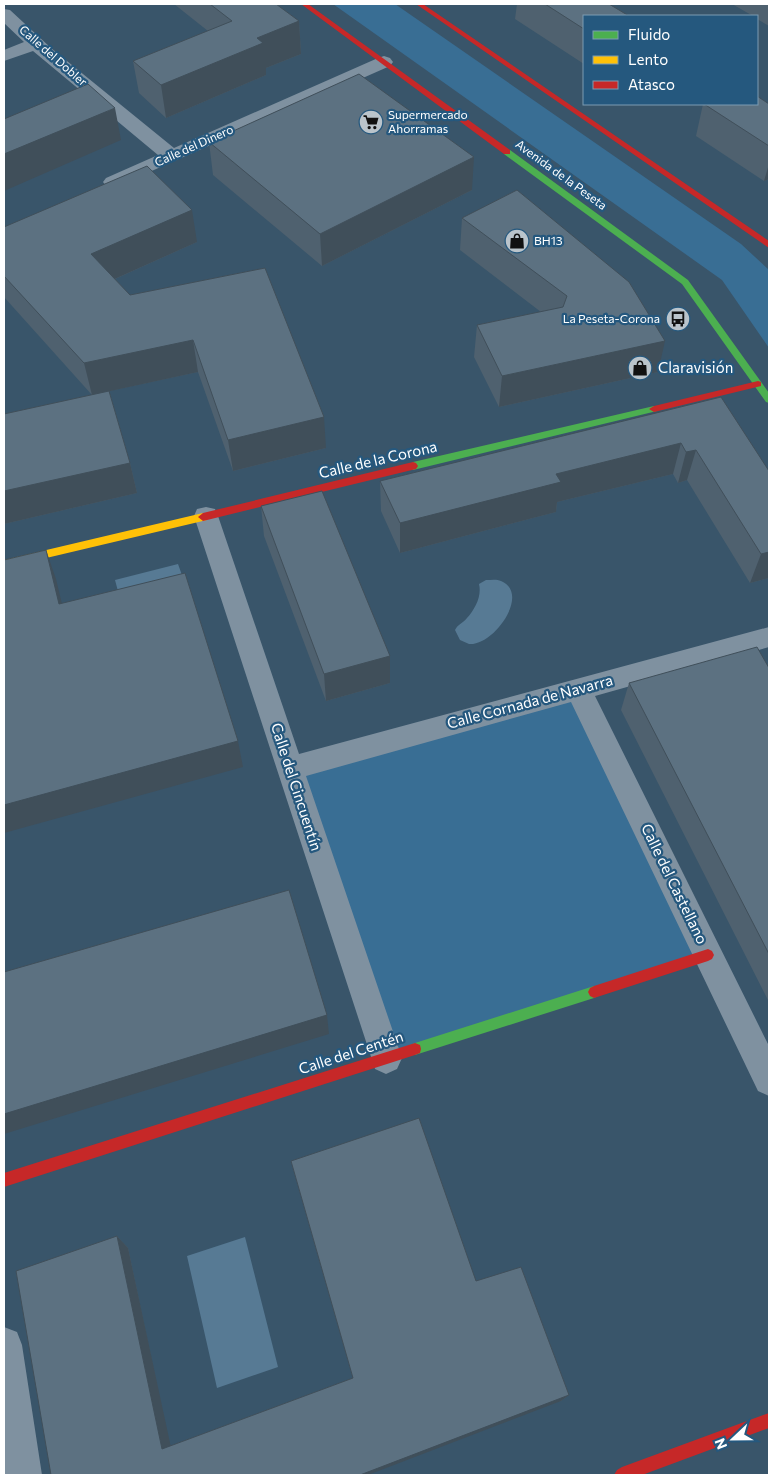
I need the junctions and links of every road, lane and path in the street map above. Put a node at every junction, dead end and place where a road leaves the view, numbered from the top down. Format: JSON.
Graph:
{"nodes":[{"id":1,"x":304,"y":4,"type":"edge"},
{"id":2,"x":419,"y":4,"type":"edge"},
{"id":3,"x":4,"y":14,"type":"edge"},
{"id":4,"x":37,"y":43,"type":"junction"},
{"id":5,"x":4,"y":56,"type":"edge"},
{"id":6,"x":384,"y":62,"type":"junction"},
{"id":7,"x":172,"y":156,"type":"junction"},
{"id":8,"x":95,"y":190,"type":"edge"},
{"id":9,"x":769,"y":245,"type":"edge"},
{"id":10,"x":758,"y":384,"type":"junction"},
{"id":11,"x":769,"y":400,"type":"edge"},
{"id":12,"x":206,"y":516,"type":"junction"},
{"id":13,"x":4,"y":564,"type":"edge"},
{"id":14,"x":769,"y":637,"type":"edge"},
{"id":15,"x":578,"y":689,"type":"junction"},
{"id":16,"x":290,"y":768,"type":"junction"},
{"id":17,"x":708,"y":955,"type":"junction"},
{"id":18,"x":386,"y":1058,"type":"junction"},
{"id":19,"x":769,"y":1080,"type":"edge"},
{"id":20,"x":4,"y":1180,"type":"edge"},
{"id":21,"x":4,"y":1345,"type":"edge"},
{"id":22,"x":769,"y":1420,"type":"edge"},
{"id":23,"x":23,"y":1475,"type":"edge"},
{"id":24,"x":622,"y":1475,"type":"edge"}],
"edges":[{"from":1,"to":6,"type":"street","name":"Avenida de la Peseta"},
{"from":2,"to":9,"type":"street"},
{"from":3,"to":4,"type":"street","name":"Calle del Dobler"},
{"from":4,"to":5,"type":"street"},
{"from":4,"to":7,"type":"street","name":"Calle del Dobler"},
{"from":6,"to":7,"type":"street","name":"Calle del Dinero"},
{"from":6,"to":10,"type":"street","name":"Avenida de la Peseta"},
{"from":7,"to":8,"type":"street","name":"Calle del Dinero"},
{"from":10,"to":11,"type":"street","name":"Avenida de la Peseta"},
{"from":10,"to":12,"type":"street","name":"Calle de la Corona"},
{"from":12,"to":13,"type":"street","name":"Calle de la Corona"},
{"from":12,"to":16,"type":"street","name":"Calle del Cincuentín"},
{"from":14,"to":15,"type":"street","name":"Calle Cornada de Navarra"},
{"from":15,"to":16,"type":"street","name":"Calle Cornada de Navarra"},
{"from":15,"to":17,"type":"street","name":"Calle del Castellano"},
{"from":16,"to":18,"type":"street","name":"Calle del Cincuentín"},
{"from":17,"to":18,"type":"street","name":"Calle del Centén"},
{"from":17,"to":19,"type":"street","name":"Calle del Castellano"},
{"from":18,"to":20,"type":"street","name":"Calle del Centén"},
{"from":21,"to":23,"type":"street"},
{"from":22,"to":24,"type":"street"}]}
